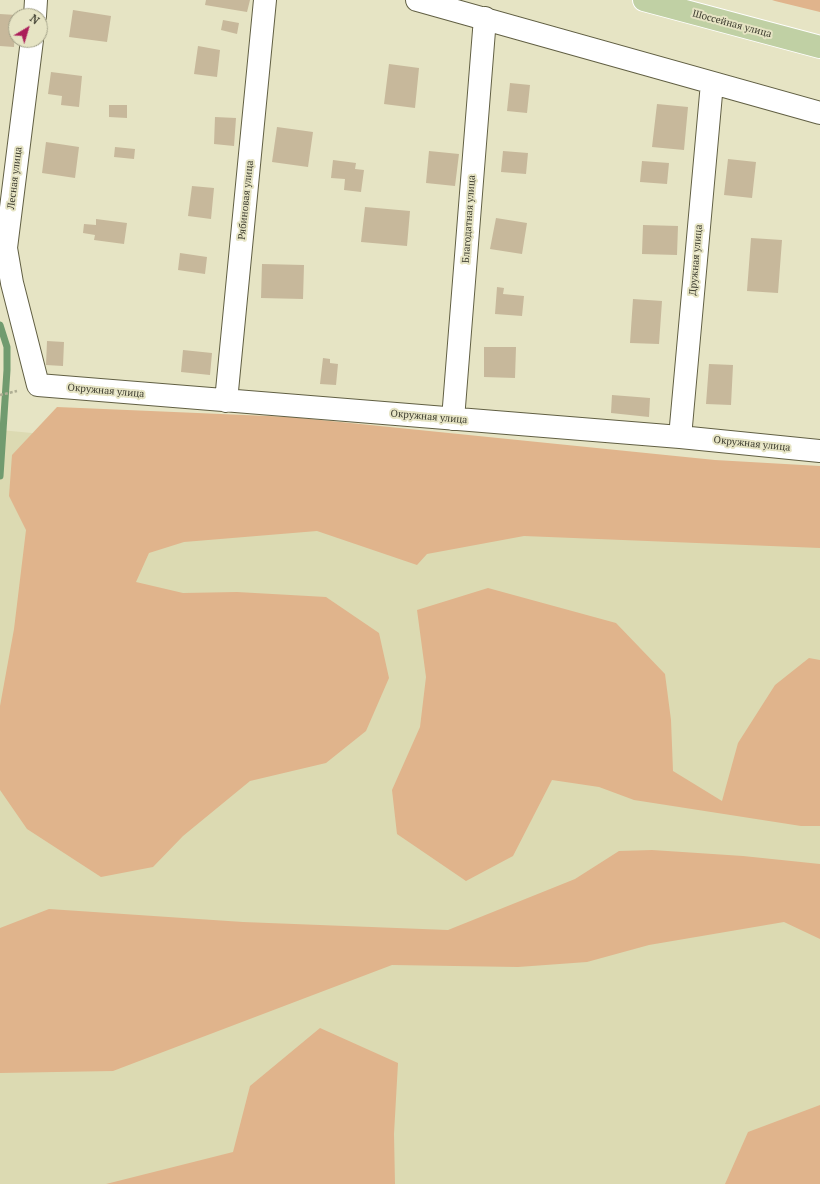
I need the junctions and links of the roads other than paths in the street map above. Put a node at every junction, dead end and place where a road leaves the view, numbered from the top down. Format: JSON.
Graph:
{"nodes":[{"id":1,"x":265,"y":0,"type":"edge"},
{"id":2,"x":417,"y":0,"type":"edge"},
{"id":3,"x":644,"y":0,"type":"edge"},
{"id":4,"x":485,"y":18,"type":"junction"},
{"id":5,"x":820,"y":47,"type":"edge"},
{"id":6,"x":31,"y":48,"type":"edge"},
{"id":7,"x":712,"y":83,"type":"junction"},
{"id":8,"x":820,"y":113,"type":"edge"},
{"id":9,"x":38,"y":385,"type":"joint"},
{"id":10,"x":226,"y":401,"type":"junction"},
{"id":11,"x":453,"y":419,"type":"junction"},
{"id":12,"x":680,"y":437,"type":"junction"},
{"id":13,"x":820,"y":451,"type":"edge"}],
"edges":[{"from":1,"to":10,"type":"street","name":"Рябиновая улица"},
{"from":2,"to":4,"type":"street"},
{"from":3,"to":5,"type":"main road","name":"Шоссейная улица"},
{"from":4,"to":7,"type":"street"},
{"from":4,"to":11,"type":"street","name":"Благодатная улица"},
{"from":6,"to":9,"type":"street","name":"Лесная улица"},
{"from":7,"to":8,"type":"street"},
{"from":7,"to":12,"type":"street","name":"Дружная улица"},
{"from":9,"to":10,"type":"street","name":"Окружная улица"},
{"from":10,"to":11,"type":"street","name":"Окружная улица"},
{"from":11,"to":12,"type":"street","name":"Окружная улица"},
{"from":12,"to":13,"type":"street","name":"Окружная улица"}]}
